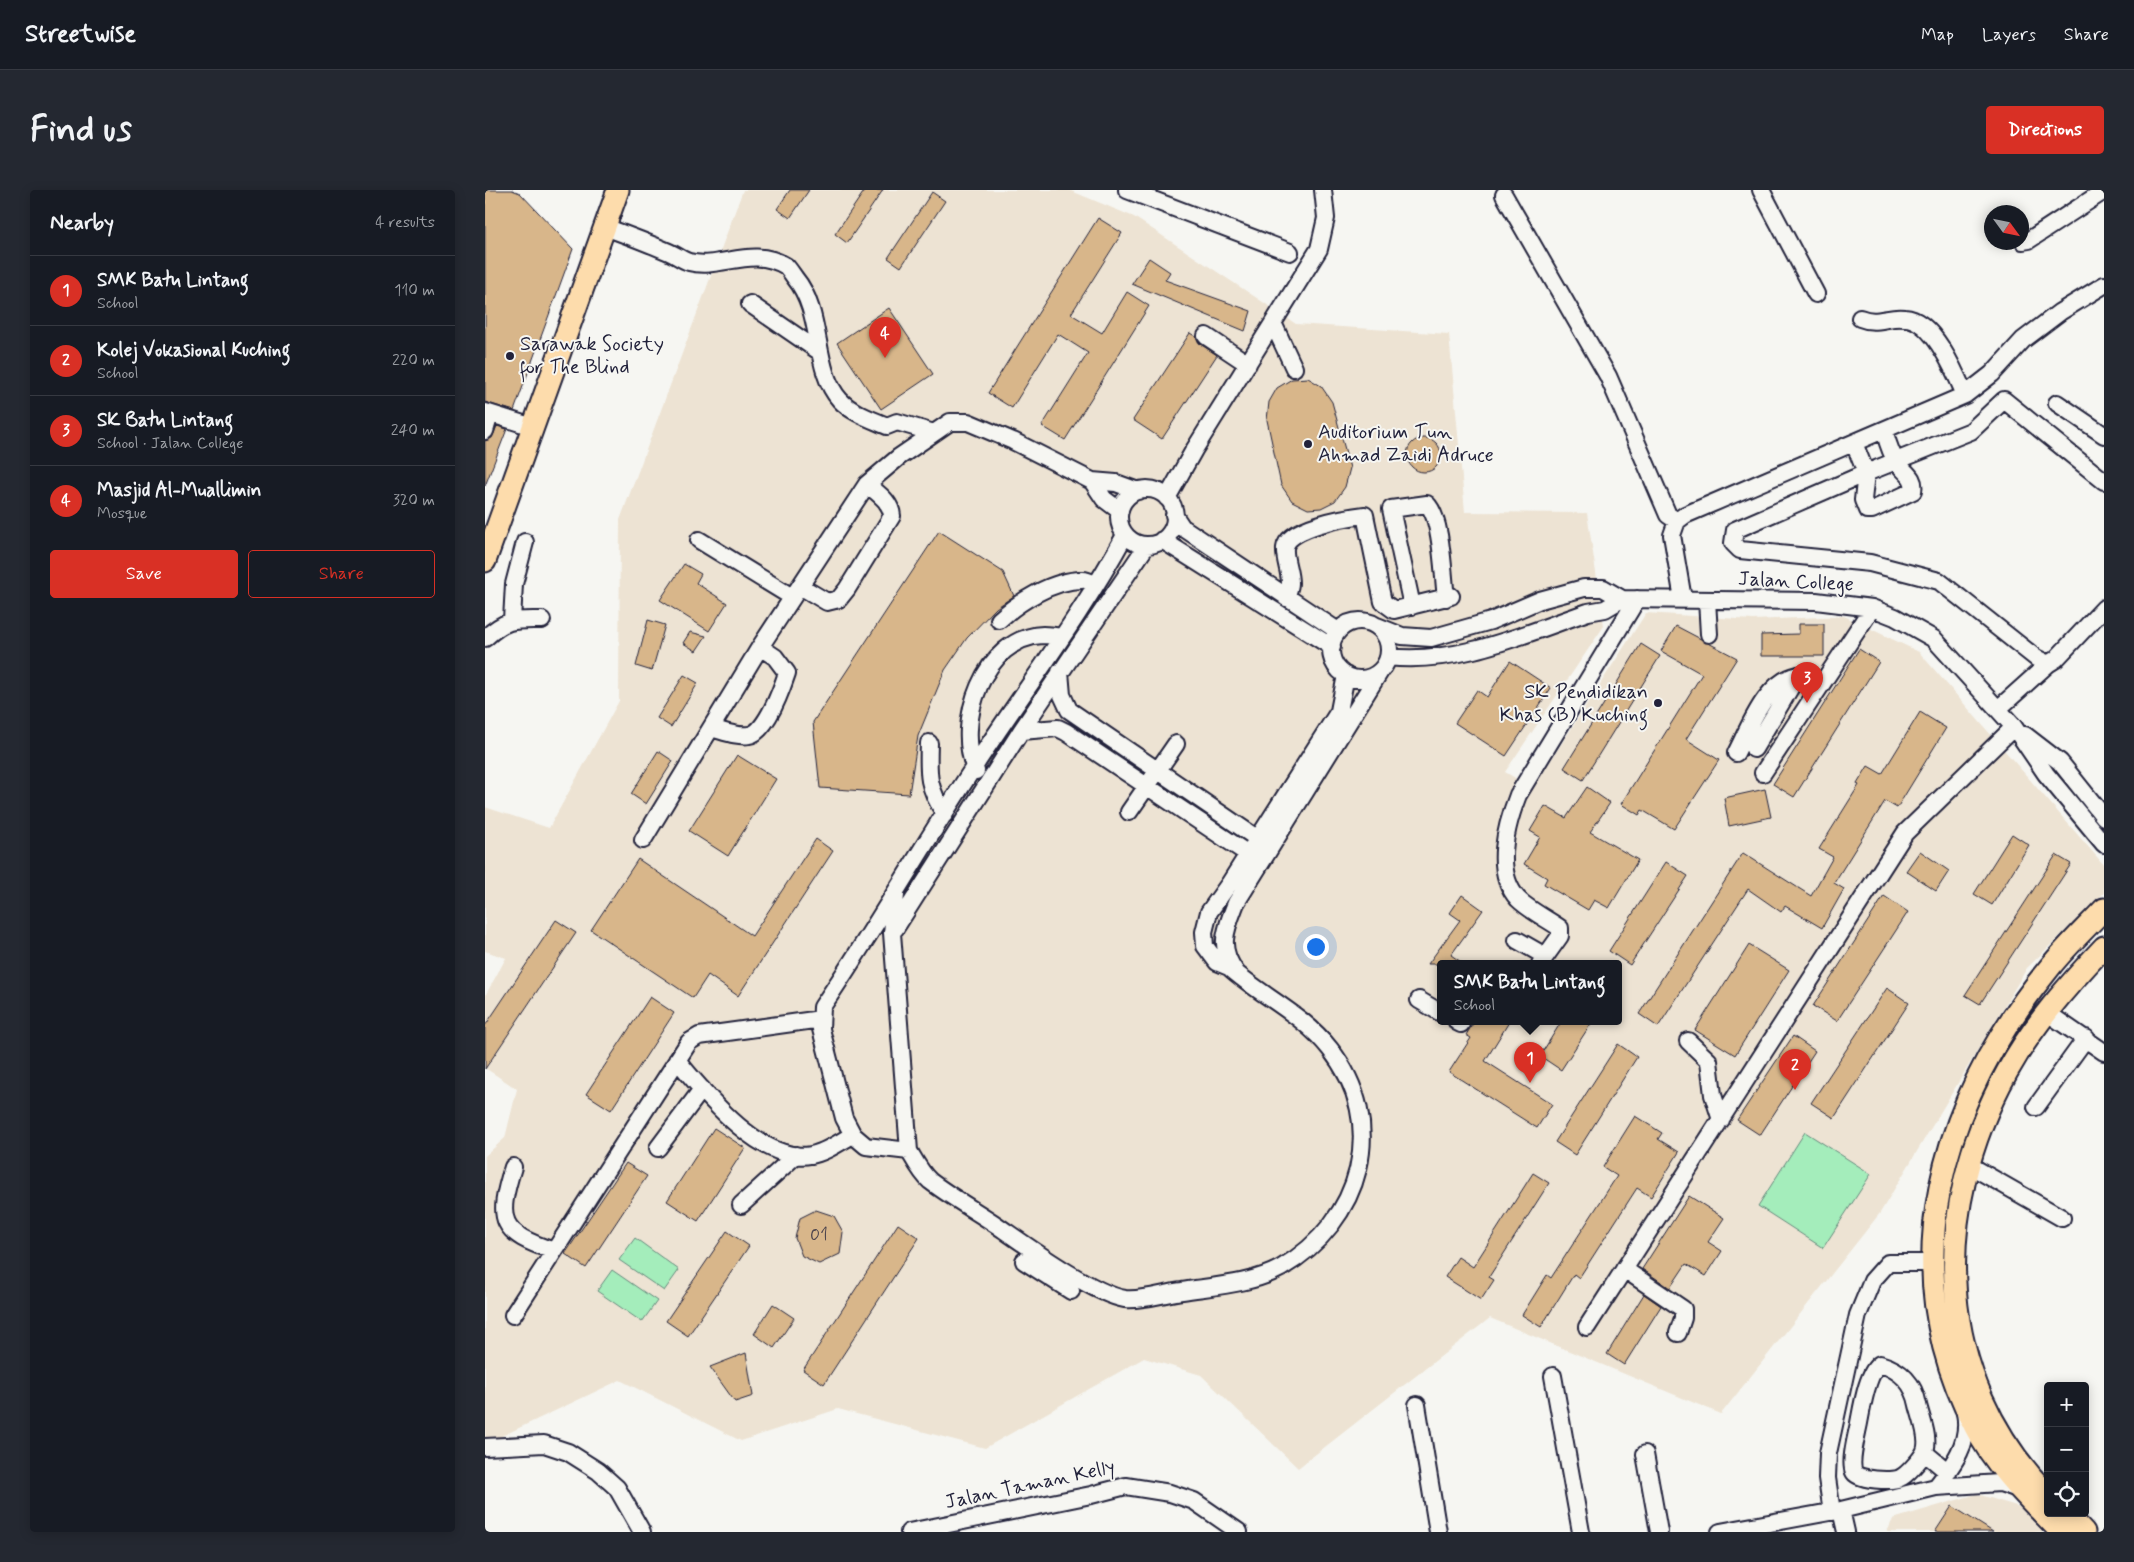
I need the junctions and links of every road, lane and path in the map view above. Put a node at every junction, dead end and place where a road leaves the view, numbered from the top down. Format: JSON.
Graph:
{"nodes":[{"id":1,"x":618,"y":190,"type":"edge"},
{"id":2,"x":1127,"y":190,"type":"edge"},
{"id":3,"x":1323,"y":190,"type":"edge"},
{"id":4,"x":1761,"y":190,"type":"edge"},
{"id":5,"x":2104,"y":191,"type":"edge"},
{"id":6,"x":1503,"y":195,"type":"dead end"},
{"id":7,"x":605,"y":227,"type":"junction"},
{"id":8,"x":2029,"y":240,"type":"edge"},
{"id":9,"x":1290,"y":252,"type":"dead end"},
{"id":10,"x":2104,"y":285,"type":"edge"},
{"id":11,"x":1816,"y":294,"type":"dead end"},
{"id":12,"x":750,"y":304,"type":"dead end"},
{"id":13,"x":1277,"y":317,"type":"junction"},
{"id":14,"x":1860,"y":318,"type":"dead end"},
{"id":15,"x":1206,"y":336,"type":"dead end"},
{"id":16,"x":820,"y":352,"type":"junction"},
{"id":17,"x":1248,"y":364,"type":"junction"},
{"id":18,"x":1294,"y":368,"type":"dead end"},
{"id":19,"x":1965,"y":395,"type":"junction"},
{"id":20,"x":2057,"y":403,"type":"dead end"},
{"id":21,"x":487,"y":413,"type":"edge"},
{"id":22,"x":533,"y":427,"type":"junction"},
{"id":23,"x":1884,"y":430,"type":"junction"},
{"id":24,"x":485,"y":431,"type":"edge"},
{"id":25,"x":934,"y":433,"type":"junction"},
{"id":26,"x":2104,"y":435,"type":"edge"},
{"id":27,"x":1854,"y":443,"type":"junction"},
{"id":28,"x":1194,"y":450,"type":"junction"},
{"id":29,"x":1896,"y":461,"type":"junction"},
{"id":30,"x":1866,"y":473,"type":"junction"},
{"id":31,"x":1092,"y":481,"type":"junction"},
{"id":32,"x":2104,"y":481,"type":"edge"},
{"id":33,"x":867,"y":484,"type":"junction"},
{"id":34,"x":1143,"y":490,"type":"junction"},
{"id":35,"x":1167,"y":498,"type":"junction"},
{"id":36,"x":1391,"y":509,"type":"junction"},
{"id":37,"x":1120,"y":511,"type":"junction"},
{"id":38,"x":1174,"y":515,"type":"junction"},
{"id":39,"x":1365,"y":516,"type":"junction"},
{"id":40,"x":1677,"y":521,"type":"junction"},
{"id":41,"x":1125,"y":535,"type":"junction"},
{"id":42,"x":699,"y":540,"type":"dead end"},
{"id":43,"x":525,"y":542,"type":"dead end"},
{"id":44,"x":1154,"y":543,"type":"junction"},
{"id":45,"x":485,"y":562,"type":"edge"},
{"id":46,"x":1097,"y":585,"type":"junction"},
{"id":47,"x":796,"y":592,"type":"junction"},
{"id":48,"x":1286,"y":598,"type":"junction"},
{"id":49,"x":1630,"y":599,"type":"junction"},
{"id":50,"x":1683,"y":599,"type":"junction"},
{"id":51,"x":1707,"y":600,"type":"junction"},
{"id":52,"x":1412,"y":606,"type":"junction"},
{"id":53,"x":1871,"y":608,"type":"junction"},
{"id":54,"x":2104,"y":608,"type":"edge"},
{"id":55,"x":512,"y":620,"type":"junction"},
{"id":56,"x":542,"y":620,"type":"dead end"},
{"id":57,"x":999,"y":620,"type":"dead end"},
{"id":58,"x":1377,"y":626,"type":"junction"},
{"id":59,"x":1338,"y":631,"type":"junction"},
{"id":60,"x":1709,"y":634,"type":"dead end"},
{"id":61,"x":1063,"y":637,"type":"junction"},
{"id":62,"x":485,"y":638,"type":"edge"},
{"id":63,"x":760,"y":647,"type":"junction"},
{"id":64,"x":1332,"y":647,"type":"junction"},
{"id":65,"x":1384,"y":663,"type":"junction"},
{"id":66,"x":2048,"y":664,"type":"junction"},
{"id":67,"x":1060,"y":672,"type":"junction"},
{"id":68,"x":1346,"y":675,"type":"junction"},
{"id":69,"x":1798,"y":675,"type":"junction"},
{"id":70,"x":1820,"y":685,"type":"junction"},
{"id":71,"x":1998,"y":709,"type":"junction"},
{"id":72,"x":2014,"y":726,"type":"junction"},
{"id":73,"x":711,"y":728,"type":"junction"},
{"id":74,"x":1021,"y":730,"type":"junction"},
{"id":75,"x":929,"y":743,"type":"dead end"},
{"id":76,"x":1176,"y":744,"type":"dead end"},
{"id":77,"x":1754,"y":749,"type":"dead end"},
{"id":78,"x":1736,"y":753,"type":"dead end"},
{"id":79,"x":2060,"y":762,"type":"junction"},
{"id":80,"x":974,"y":767,"type":"junction"},
{"id":81,"x":1159,"y":771,"type":"junction"},
{"id":82,"x":1763,"y":773,"type":"dead end"},
{"id":83,"x":2046,"y":774,"type":"junction"},
{"id":84,"x":988,"y":782,"type":"junction"},
{"id":85,"x":1148,"y":786,"type":"junction"},
{"id":86,"x":1129,"y":812,"type":"dead end"},
{"id":87,"x":945,"y":814,"type":"junction"},
{"id":88,"x":2104,"y":817,"type":"edge"},
{"id":89,"x":1258,"y":839,"type":"junction"},
{"id":90,"x":643,"y":840,"type":"dead end"},
{"id":91,"x":2104,"y":844,"type":"edge"},
{"id":92,"x":1248,"y":854,"type":"junction"},
{"id":93,"x":896,"y":895,"type":"junction"},
{"id":94,"x":2104,"y":909,"type":"edge"},
{"id":95,"x":892,"y":933,"type":"junction"},
{"id":96,"x":1517,"y":940,"type":"dead end"},
{"id":97,"x":2104,"y":947,"type":"edge"},
{"id":98,"x":1542,"y":960,"type":"edge"},
{"id":99,"x":1242,"y":979,"type":"junction"},
{"id":100,"x":1419,"y":1000,"type":"dead end"},
{"id":101,"x":1437,"y":1011,"type":"edge"},
{"id":102,"x":2046,"y":1012,"type":"junction"},
{"id":103,"x":821,"y":1018,"type":"junction"},
{"id":104,"x":2086,"y":1038,"type":"junction"},
{"id":105,"x":1688,"y":1041,"type":"dead end"},
{"id":106,"x":2104,"y":1052,"type":"edge"},
{"id":107,"x":677,"y":1060,"type":"junction"},
{"id":108,"x":701,"y":1089,"type":"junction"},
{"id":109,"x":2036,"y":1107,"type":"dead end"},
{"id":110,"x":1721,"y":1120,"type":"junction"},
{"id":111,"x":853,"y":1135,"type":"junction"},
{"id":112,"x":658,"y":1148,"type":"dead end"},
{"id":113,"x":909,"y":1151,"type":"junction"},
{"id":114,"x":796,"y":1155,"type":"junction"},
{"id":115,"x":1969,"y":1165,"type":"junction"},
{"id":116,"x":513,"y":1167,"type":"dead end"},
{"id":117,"x":741,"y":1205,"type":"dead end"},
{"id":118,"x":2062,"y":1218,"type":"dead end"},
{"id":119,"x":554,"y":1251,"type":"junction"},
{"id":120,"x":1024,"y":1261,"type":"dead end"},
{"id":121,"x":1932,"y":1263,"type":"junction"},
{"id":122,"x":1624,"y":1269,"type":"junction"},
{"id":123,"x":1071,"y":1291,"type":"dead end"},
{"id":124,"x":513,"y":1315,"type":"dead end"},
{"id":125,"x":1587,"y":1327,"type":"dead end"},
{"id":126,"x":1678,"y":1333,"type":"dead end"},
{"id":127,"x":1553,"y":1376,"type":"dead end"},
{"id":128,"x":1963,"y":1402,"type":"junction"},
{"id":129,"x":1417,"y":1405,"type":"dead end"},
{"id":130,"x":485,"y":1447,"type":"edge"},
{"id":131,"x":1925,"y":1453,"type":"junction"},
{"id":132,"x":1645,"y":1454,"type":"dead end"},
{"id":133,"x":1948,"y":1472,"type":"junction"},
{"id":134,"x":1936,"y":1487,"type":"junction"},
{"id":135,"x":2021,"y":1490,"type":"junction"},
{"id":136,"x":2044,"y":1490,"type":"edge"},
{"id":137,"x":1836,"y":1511,"type":"junction"},
{"id":138,"x":2070,"y":1517,"type":"edge"},
{"id":139,"x":1799,"y":1525,"type":"edge"},
{"id":140,"x":1731,"y":1531,"type":"edge"},
{"id":141,"x":642,"y":1532,"type":"edge"},
{"id":142,"x":909,"y":1532,"type":"edge"},
{"id":143,"x":1239,"y":1532,"type":"edge"},
{"id":144,"x":1438,"y":1532,"type":"edge"},
{"id":145,"x":1581,"y":1532,"type":"edge"},
{"id":146,"x":1659,"y":1532,"type":"edge"},
{"id":147,"x":1846,"y":1532,"type":"edge"},
{"id":148,"x":2061,"y":1532,"type":"edge"},
{"id":149,"x":2084,"y":1532,"type":"edge"}],
"edges":[{"from":1,"to":7,"type":"main road"},
{"from":2,"to":9,"type":"street"},
{"from":3,"to":13,"type":"street"},
{"from":4,"to":11,"type":"street"},
{"from":5,"to":8,"type":"street"},
{"from":6,"to":40,"type":"street"},
{"from":7,"to":16,"type":"street"},
{"from":7,"to":22,"type":"main road"},
{"from":10,"to":19,"type":"street"},
{"from":12,"to":16,"type":"street"},
{"from":13,"to":17,"type":"street"},
{"from":13,"to":18,"type":"street"},
{"from":14,"to":19,"type":"street"},
{"from":15,"to":17,"type":"street"},
{"from":16,"to":25,"type":"street"},
{"from":17,"to":28,"type":"street"},
{"from":19,"to":23,"type":"street"},
{"from":20,"to":26,"type":"street"},
{"from":21,"to":22,"type":"street"},
{"from":21,"to":24,"type":"street"},
{"from":22,"to":45,"type":"main road"},
{"from":23,"to":27,"type":"street"},
{"from":23,"to":29,"type":"street"},
{"from":25,"to":31,"type":"street"},
{"from":25,"to":33,"type":"street"},
{"from":27,"to":30,"type":"street"},
{"from":27,"to":40,"type":"street"},
{"from":28,"to":34,"type":"street"},
{"from":28,"to":35,"type":"street"},
{"from":29,"to":30,"type":"street"},
{"from":29,"to":30,"type":"street"},
{"from":29,"to":32,"type":"street"},
{"from":30,"to":66,"type":"street"},
{"from":31,"to":34,"type":"street"},
{"from":31,"to":37,"type":"street"},
{"from":33,"to":47,"type":"street"},
{"from":33,"to":47,"type":"street"},
{"from":34,"to":35,"type":"street"},
{"from":34,"to":37,"type":"street"},
{"from":35,"to":38,"type":"street"},
{"from":36,"to":39,"type":"street"},
{"from":36,"to":52,"type":"street"},
{"from":36,"to":52,"type":"street"},
{"from":37,"to":41,"type":"street"},
{"from":38,"to":44,"type":"street"},
{"from":38,"to":48,"type":"street"},
{"from":39,"to":48,"type":"street"},
{"from":39,"to":52,"type":"street"},
{"from":40,"to":50,"type":"street"},
{"from":41,"to":44,"type":"street"},
{"from":41,"to":46,"type":"street"},
{"from":42,"to":47,"type":"street"},
{"from":43,"to":55,"type":"street"},
{"from":44,"to":64,"type":"street"},
{"from":44,"to":67,"type":"street"},
{"from":46,"to":57,"type":"street"},
{"from":46,"to":61,"type":"street"},
{"from":47,"to":63,"type":"street"},
{"from":48,"to":59,"type":"street"},
{"from":49,"to":50,"type":"street","name":"Jalan College"},
{"from":49,"to":58,"type":"street"},
{"from":49,"to":65,"type":"street"},
{"from":49,"to":98,"type":"street"},
{"from":50,"to":51,"type":"street","name":"Jalan College"},
{"from":51,"to":53,"type":"street","name":"Jalan College"},
{"from":51,"to":60,"type":"street"},
{"from":53,"to":70,"type":"street"},
{"from":53,"to":71,"type":"street","name":"Jalan College"},
{"from":54,"to":66,"type":"street"},
{"from":55,"to":56,"type":"street"},
{"from":55,"to":62,"type":"street"},
{"from":58,"to":59,"type":"street"},
{"from":58,"to":65,"type":"street"},
{"from":59,"to":64,"type":"street"},
{"from":61,"to":80,"type":"street"},
{"from":61,"to":80,"type":"street"},
{"from":63,"to":73,"type":"street"},
{"from":63,"to":73,"type":"street"},
{"from":64,"to":68,"type":"street"},
{"from":65,"to":68,"type":"street"},
{"from":65,"to":99,"type":"street"},
{"from":66,"to":71,"type":"street"},
{"from":67,"to":74,"type":"street"},
{"from":67,"to":81,"type":"street"},
{"from":68,"to":89,"type":"street"},
{"from":69,"to":70,"type":"street"},
{"from":69,"to":77,"type":"street"},
{"from":69,"to":78,"type":"street"},
{"from":70,"to":82,"type":"street"},
{"from":71,"to":72,"type":"street","name":"Jalan College"},
{"from":72,"to":79,"type":"street"},
{"from":72,"to":83,"type":"street","name":"Jalan College"},
{"from":72,"to":110,"type":"street"},
{"from":73,"to":90,"type":"street"},
{"from":74,"to":84,"type":"street"},
{"from":74,"to":85,"type":"street"},
{"from":75,"to":87,"type":"street"},
{"from":76,"to":81,"type":"street"},
{"from":79,"to":83,"type":"street"},
{"from":79,"to":88,"type":"street"},
{"from":80,"to":84,"type":"street"},
{"from":80,"to":87,"type":"street"},
{"from":81,"to":85,"type":"street"},
{"from":81,"to":89,"type":"street"},
{"from":83,"to":91,"type":"street","name":"Jalan College"},
{"from":84,"to":95,"type":"street"},
{"from":85,"to":86,"type":"street"},
{"from":85,"to":92,"type":"street"},
{"from":87,"to":93,"type":"street"},
{"from":89,"to":92,"type":"street"},
{"from":92,"to":99,"type":"street"},
{"from":93,"to":95,"type":"street"},
{"from":93,"to":103,"type":"street"},
{"from":94,"to":121,"type":"main road"},
{"from":95,"to":113,"type":"street"},
{"from":96,"to":98,"type":"street"},
{"from":97,"to":102,"type":"main road"},
{"from":99,"to":113,"type":"street"},
{"from":100,"to":101,"type":"street"},
{"from":102,"to":104,"type":"street"},
{"from":102,"to":115,"type":"main road"},
{"from":103,"to":107,"type":"street"},
{"from":103,"to":111,"type":"street"},
{"from":104,"to":106,"type":"street"},
{"from":104,"to":109,"type":"street"},
{"from":105,"to":110,"type":"street"},
{"from":107,"to":108,"type":"street"},
{"from":107,"to":119,"type":"street"},
{"from":108,"to":112,"type":"street"},
{"from":108,"to":114,"type":"street"},
{"from":110,"to":122,"type":"street"},
{"from":111,"to":113,"type":"street"},
{"from":111,"to":114,"type":"street"},
{"from":114,"to":117,"type":"street"},
{"from":115,"to":118,"type":"street"},
{"from":115,"to":136,"type":"main road"},
{"from":116,"to":119,"type":"street"},
{"from":119,"to":124,"type":"street"},
{"from":120,"to":123,"type":"street"},
{"from":121,"to":128,"type":"main road"},
{"from":121,"to":137,"type":"street"},
{"from":122,"to":125,"type":"street"},
{"from":122,"to":126,"type":"street"},
{"from":127,"to":145,"type":"street"},
{"from":128,"to":133,"type":"street"},
{"from":128,"to":135,"type":"main road"},
{"from":129,"to":144,"type":"street"},
{"from":130,"to":141,"type":"street"},
{"from":131,"to":131,"type":"street"},
{"from":131,"to":133,"type":"street"},
{"from":132,"to":146,"type":"street"},
{"from":133,"to":134,"type":"street"},
{"from":134,"to":135,"type":"street"},
{"from":134,"to":137,"type":"street"},
{"from":135,"to":148,"type":"main road"},
{"from":137,"to":139,"type":"street"},
{"from":137,"to":147,"type":"street"},
{"from":138,"to":149,"type":"main road"},
{"from":139,"to":140,"type":"street"},
{"from":142,"to":143,"type":"street","name":"Jalan Taman Kelly"}]}
